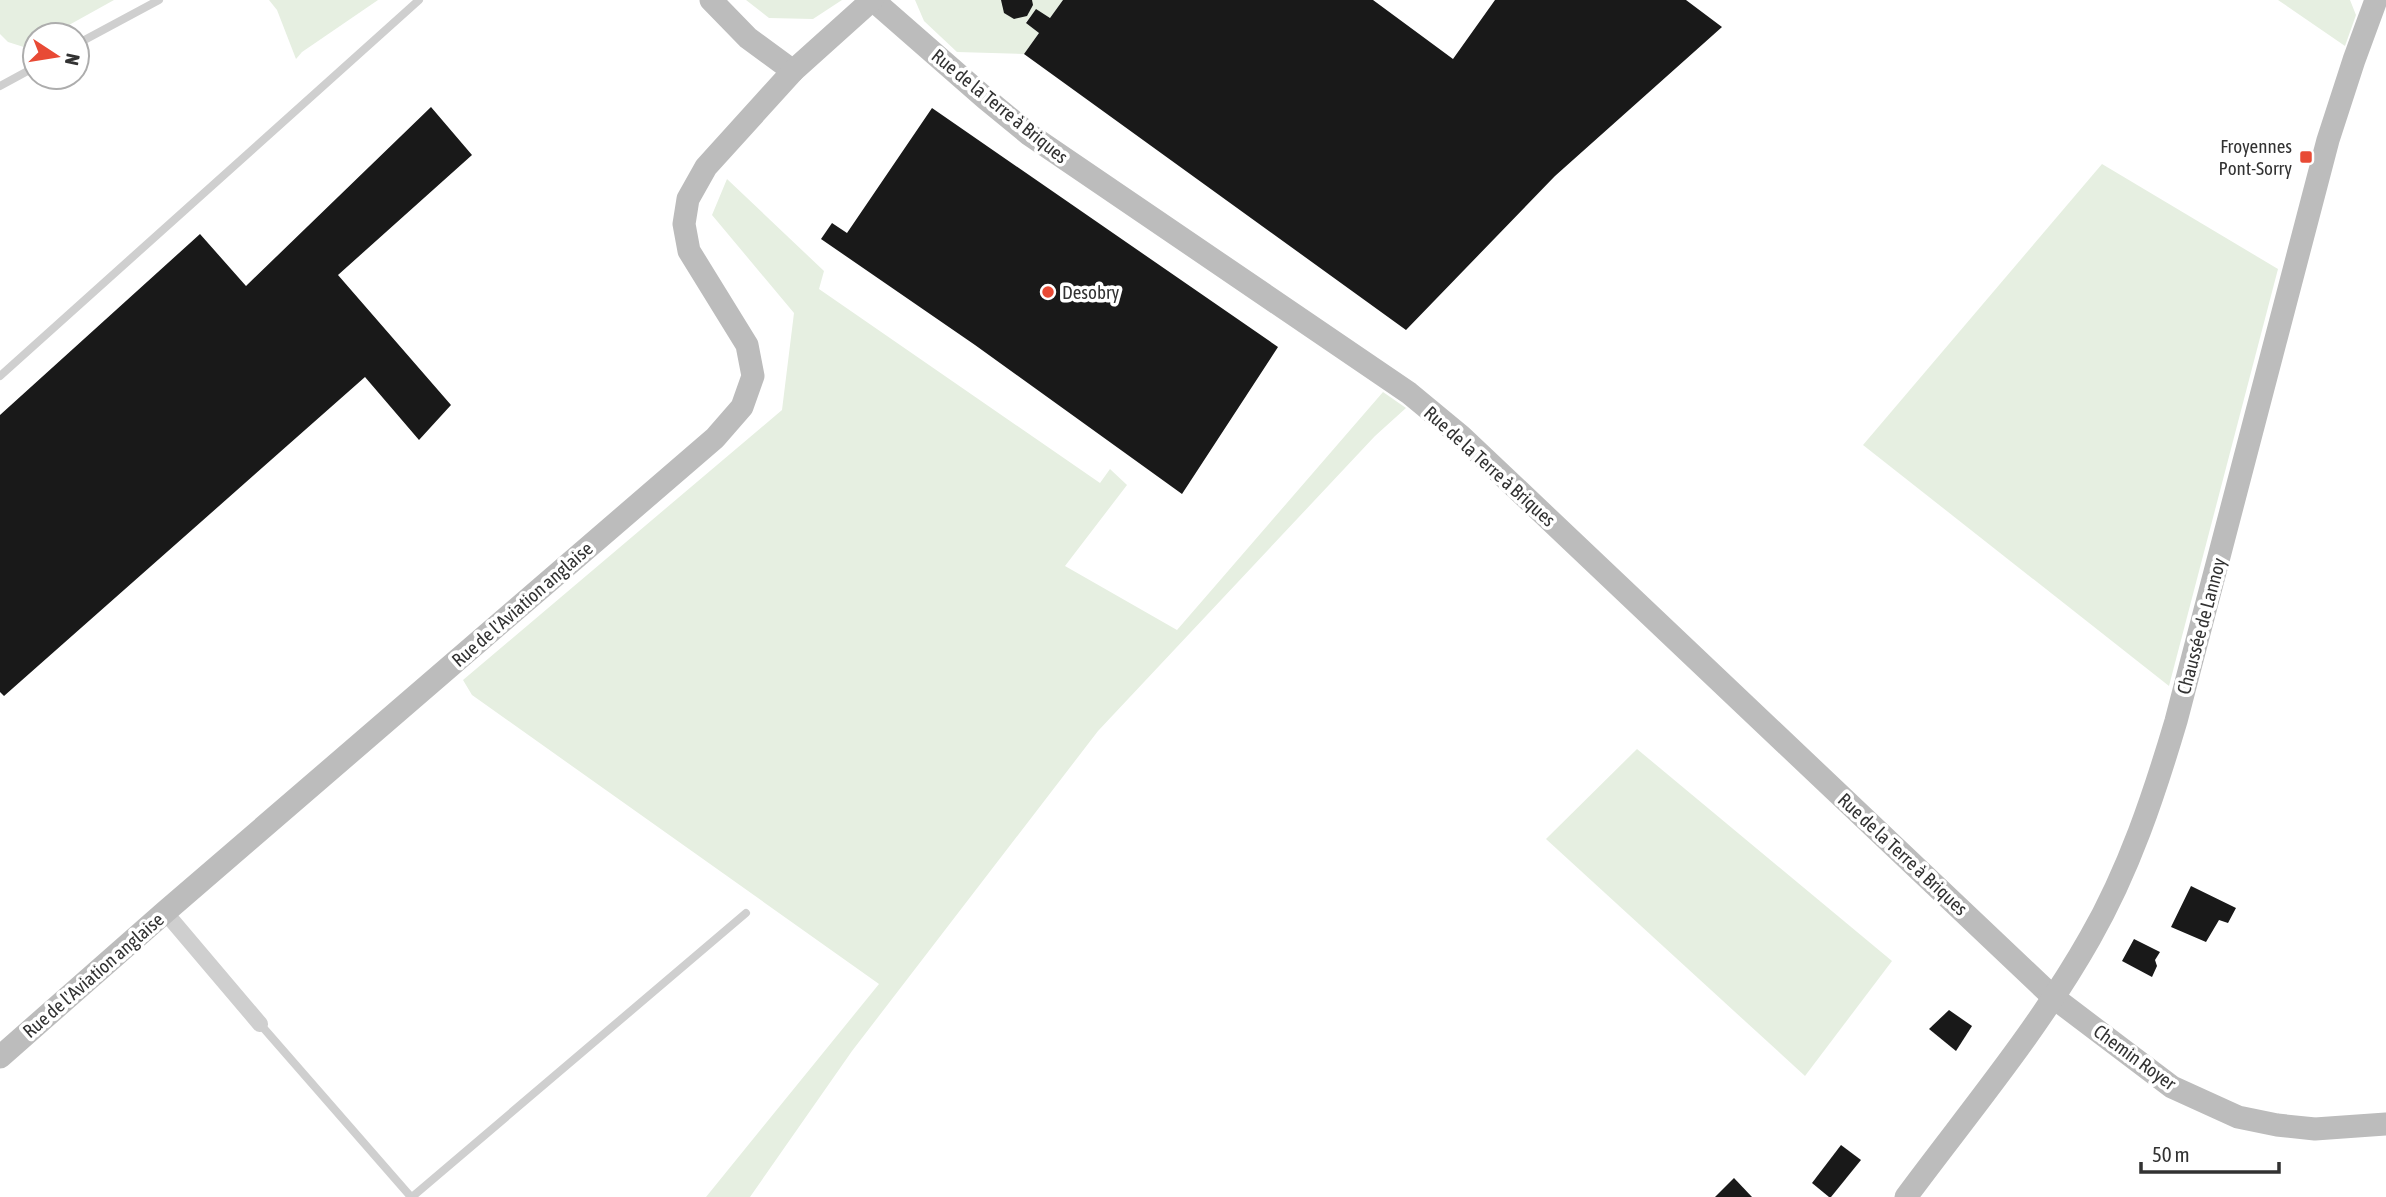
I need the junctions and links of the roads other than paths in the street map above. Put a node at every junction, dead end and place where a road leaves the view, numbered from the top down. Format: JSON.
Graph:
{"nodes":[{"id":1,"x":159,"y":0,"type":"edge"},
{"id":2,"x":419,"y":0,"type":"edge"},
{"id":3,"x":711,"y":0,"type":"edge"},
{"id":4,"x":873,"y":0,"type":"edge"},
{"id":5,"x":2371,"y":4,"type":"edge"},
{"id":6,"x":91,"y":36,"type":"edge"},
{"id":7,"x":793,"y":71,"type":"junction"},
{"id":8,"x":21,"y":75,"type":"edge"},
{"id":9,"x":0,"y":86,"type":"edge"},
{"id":10,"x":0,"y":376,"type":"edge"},
{"id":11,"x":165,"y":912,"type":"junction"},
{"id":12,"x":746,"y":913,"type":"dead end"},
{"id":13,"x":2053,"y":997,"type":"junction"},
{"id":14,"x":260,"y":1024,"type":"joint"},
{"id":15,"x":0,"y":1057,"type":"edge"},
{"id":16,"x":2386,"y":1125,"type":"edge"},
{"id":17,"x":411,"y":1197,"type":"edge"},
{"id":18,"x":1906,"y":1197,"type":"edge"}],
"edges":[{"from":1,"to":6,"type":"lane"},
{"from":2,"to":10,"type":"lane"},
{"from":3,"to":7,"type":"main road"},
{"from":4,"to":7,"type":"main road","name":"Rue de la Terre à Briques"},
{"from":4,"to":13,"type":"main road","name":"Rue de la Terre à Briques"},
{"from":5,"to":13,"type":"main road","name":"Chaussée de Lannoy"},
{"from":7,"to":11,"type":"main road","name":"Rue de l'Aviation anglaise"},
{"from":8,"to":9,"type":"lane"},
{"from":11,"to":14,"type":"street"},
{"from":11,"to":15,"type":"main road","name":"Rue de l'Aviation anglaise"},
{"from":12,"to":17,"type":"lane"},
{"from":13,"to":16,"type":"main road","name":"Chemin Royer"},
{"from":13,"to":18,"type":"main road","name":"Chaussée de Lannoy"},
{"from":14,"to":17,"type":"lane"}]}
